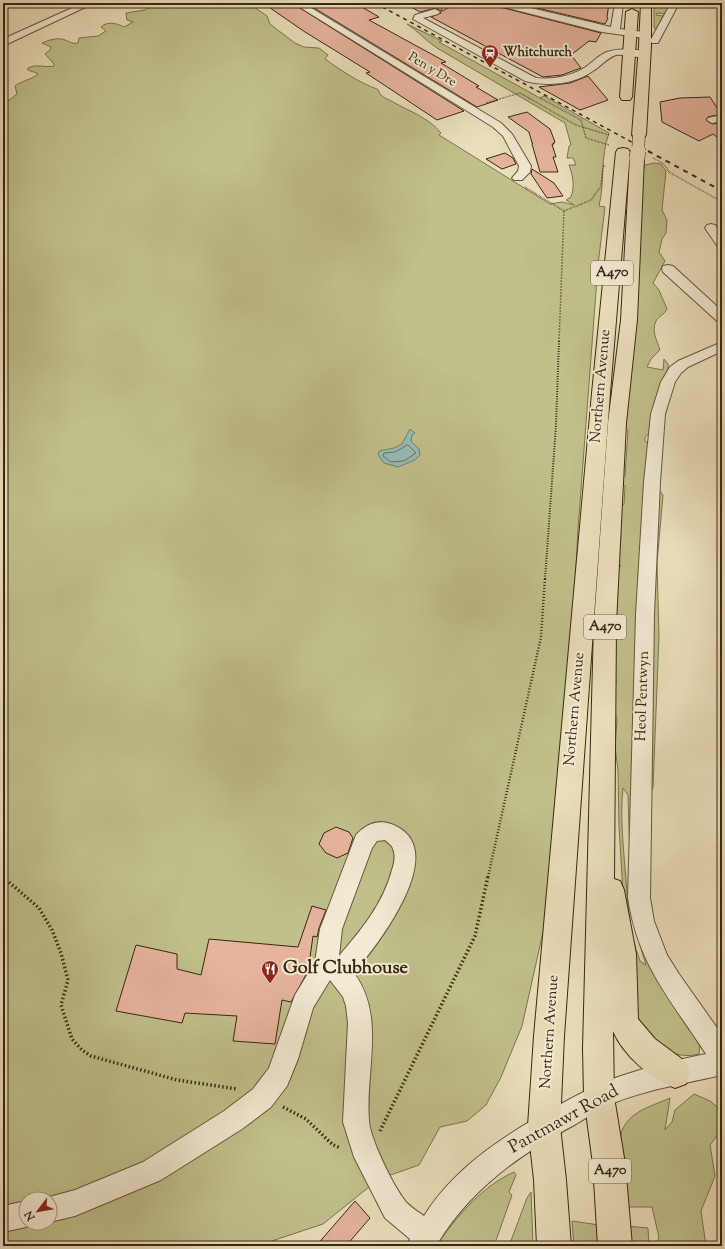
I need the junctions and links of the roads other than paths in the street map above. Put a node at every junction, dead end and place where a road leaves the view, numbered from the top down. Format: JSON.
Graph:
{"nodes":[{"id":1,"x":90,"y":3,"type":"edge"},
{"id":2,"x":297,"y":3,"type":"edge"},
{"id":3,"x":499,"y":3,"type":"edge"},
{"id":4,"x":619,"y":3,"type":"edge"},
{"id":5,"x":633,"y":3,"type":"edge"},
{"id":6,"x":646,"y":3,"type":"edge"},
{"id":7,"x":672,"y":3,"type":"edge"},
{"id":8,"x":435,"y":12,"type":"dead end"},
{"id":9,"x":615,"y":31,"type":"junction"},
{"id":10,"x":630,"y":34,"type":"junction"},
{"id":11,"x":650,"y":38,"type":"junction"},
{"id":12,"x":3,"y":43,"type":"edge"},
{"id":13,"x":629,"y":53,"type":"junction"},
{"id":14,"x":644,"y":54,"type":"junction"},
{"id":15,"x":626,"y":106,"type":"dead end"},
{"id":16,"x":629,"y":150,"type":"junction"},
{"id":17,"x":520,"y":182,"type":"road end"},
{"id":18,"x":711,"y":228,"type":"dead end"},
{"id":19,"x":722,"y":244,"type":"edge"},
{"id":20,"x":668,"y":269,"type":"dead end"},
{"id":21,"x":722,"y":318,"type":"edge"},
{"id":22,"x":722,"y":346,"type":"edge"},
{"id":23,"x":602,"y":841,"type":"junction"},
{"id":24,"x":333,"y":969,"type":"junction"},
{"id":25,"x":722,"y":1057,"type":"edge"},
{"id":26,"x":722,"y":1063,"type":"edge"},
{"id":27,"x":674,"y":1073,"type":"junction"},
{"id":28,"x":599,"y":1097,"type":"junction"},
{"id":29,"x":544,"y":1126,"type":"junction"},
{"id":30,"x":58,"y":1207,"type":"edge"},
{"id":31,"x":18,"y":1216,"type":"edge"},
{"id":32,"x":3,"y":1219,"type":"edge"},
{"id":33,"x":424,"y":1241,"type":"edge"},
{"id":34,"x":554,"y":1246,"type":"edge"},
{"id":35,"x":614,"y":1246,"type":"edge"}],
"edges":[{"from":1,"to":12,"type":"street"},
{"from":2,"to":17,"type":"street","name":"Pen y Dre"},
{"from":3,"to":9,"type":"street"},
{"from":4,"to":9,"type":"street"},
{"from":5,"to":10,"type":"highway"},
{"from":6,"to":11,"type":"highway","number":"A470"},
{"from":7,"to":11,"type":"street"},
{"from":8,"to":13,"type":"street"},
{"from":9,"to":10,"type":"street"},
{"from":10,"to":11,"type":"street"},
{"from":10,"to":13,"type":"highway"},
{"from":11,"to":14,"type":"highway","number":"A470"},
{"from":13,"to":14,"type":"street"},
{"from":13,"to":15,"type":"highway"},
{"from":14,"to":16,"type":"highway","name":"Northern Avenue","number":"A470","bridge":true},
{"from":16,"to":23,"type":"highway","name":"Northern Avenue","number":"A470"},
{"from":16,"to":29,"type":"highway","name":"Northern Avenue","number":"A470"},
{"from":18,"to":19,"type":"street"},
{"from":20,"to":21,"type":"street"},
{"from":22,"to":25,"type":"street","name":"Heol Pentwyn"},
{"from":23,"to":27,"type":"highway"},
{"from":23,"to":28,"type":"highway","name":"Northern Avenue","number":"A470"},
{"from":24,"to":24,"type":"street"},
{"from":24,"to":30,"type":"street"},
{"from":24,"to":33,"type":"street"},
{"from":26,"to":27,"type":"street","name":"Pantmawr Road"},
{"from":27,"to":28,"type":"street","name":"Pantmawr Road"},
{"from":28,"to":29,"type":"street","name":"Pantmawr Road"},
{"from":28,"to":35,"type":"highway","name":"Northern Avenue","number":"A470"},
{"from":29,"to":33,"type":"street","name":"Pantmawr Road"},
{"from":29,"to":34,"type":"highway","name":"Northern Avenue","number":"A470"},
{"from":31,"to":32,"type":"street"}]}
